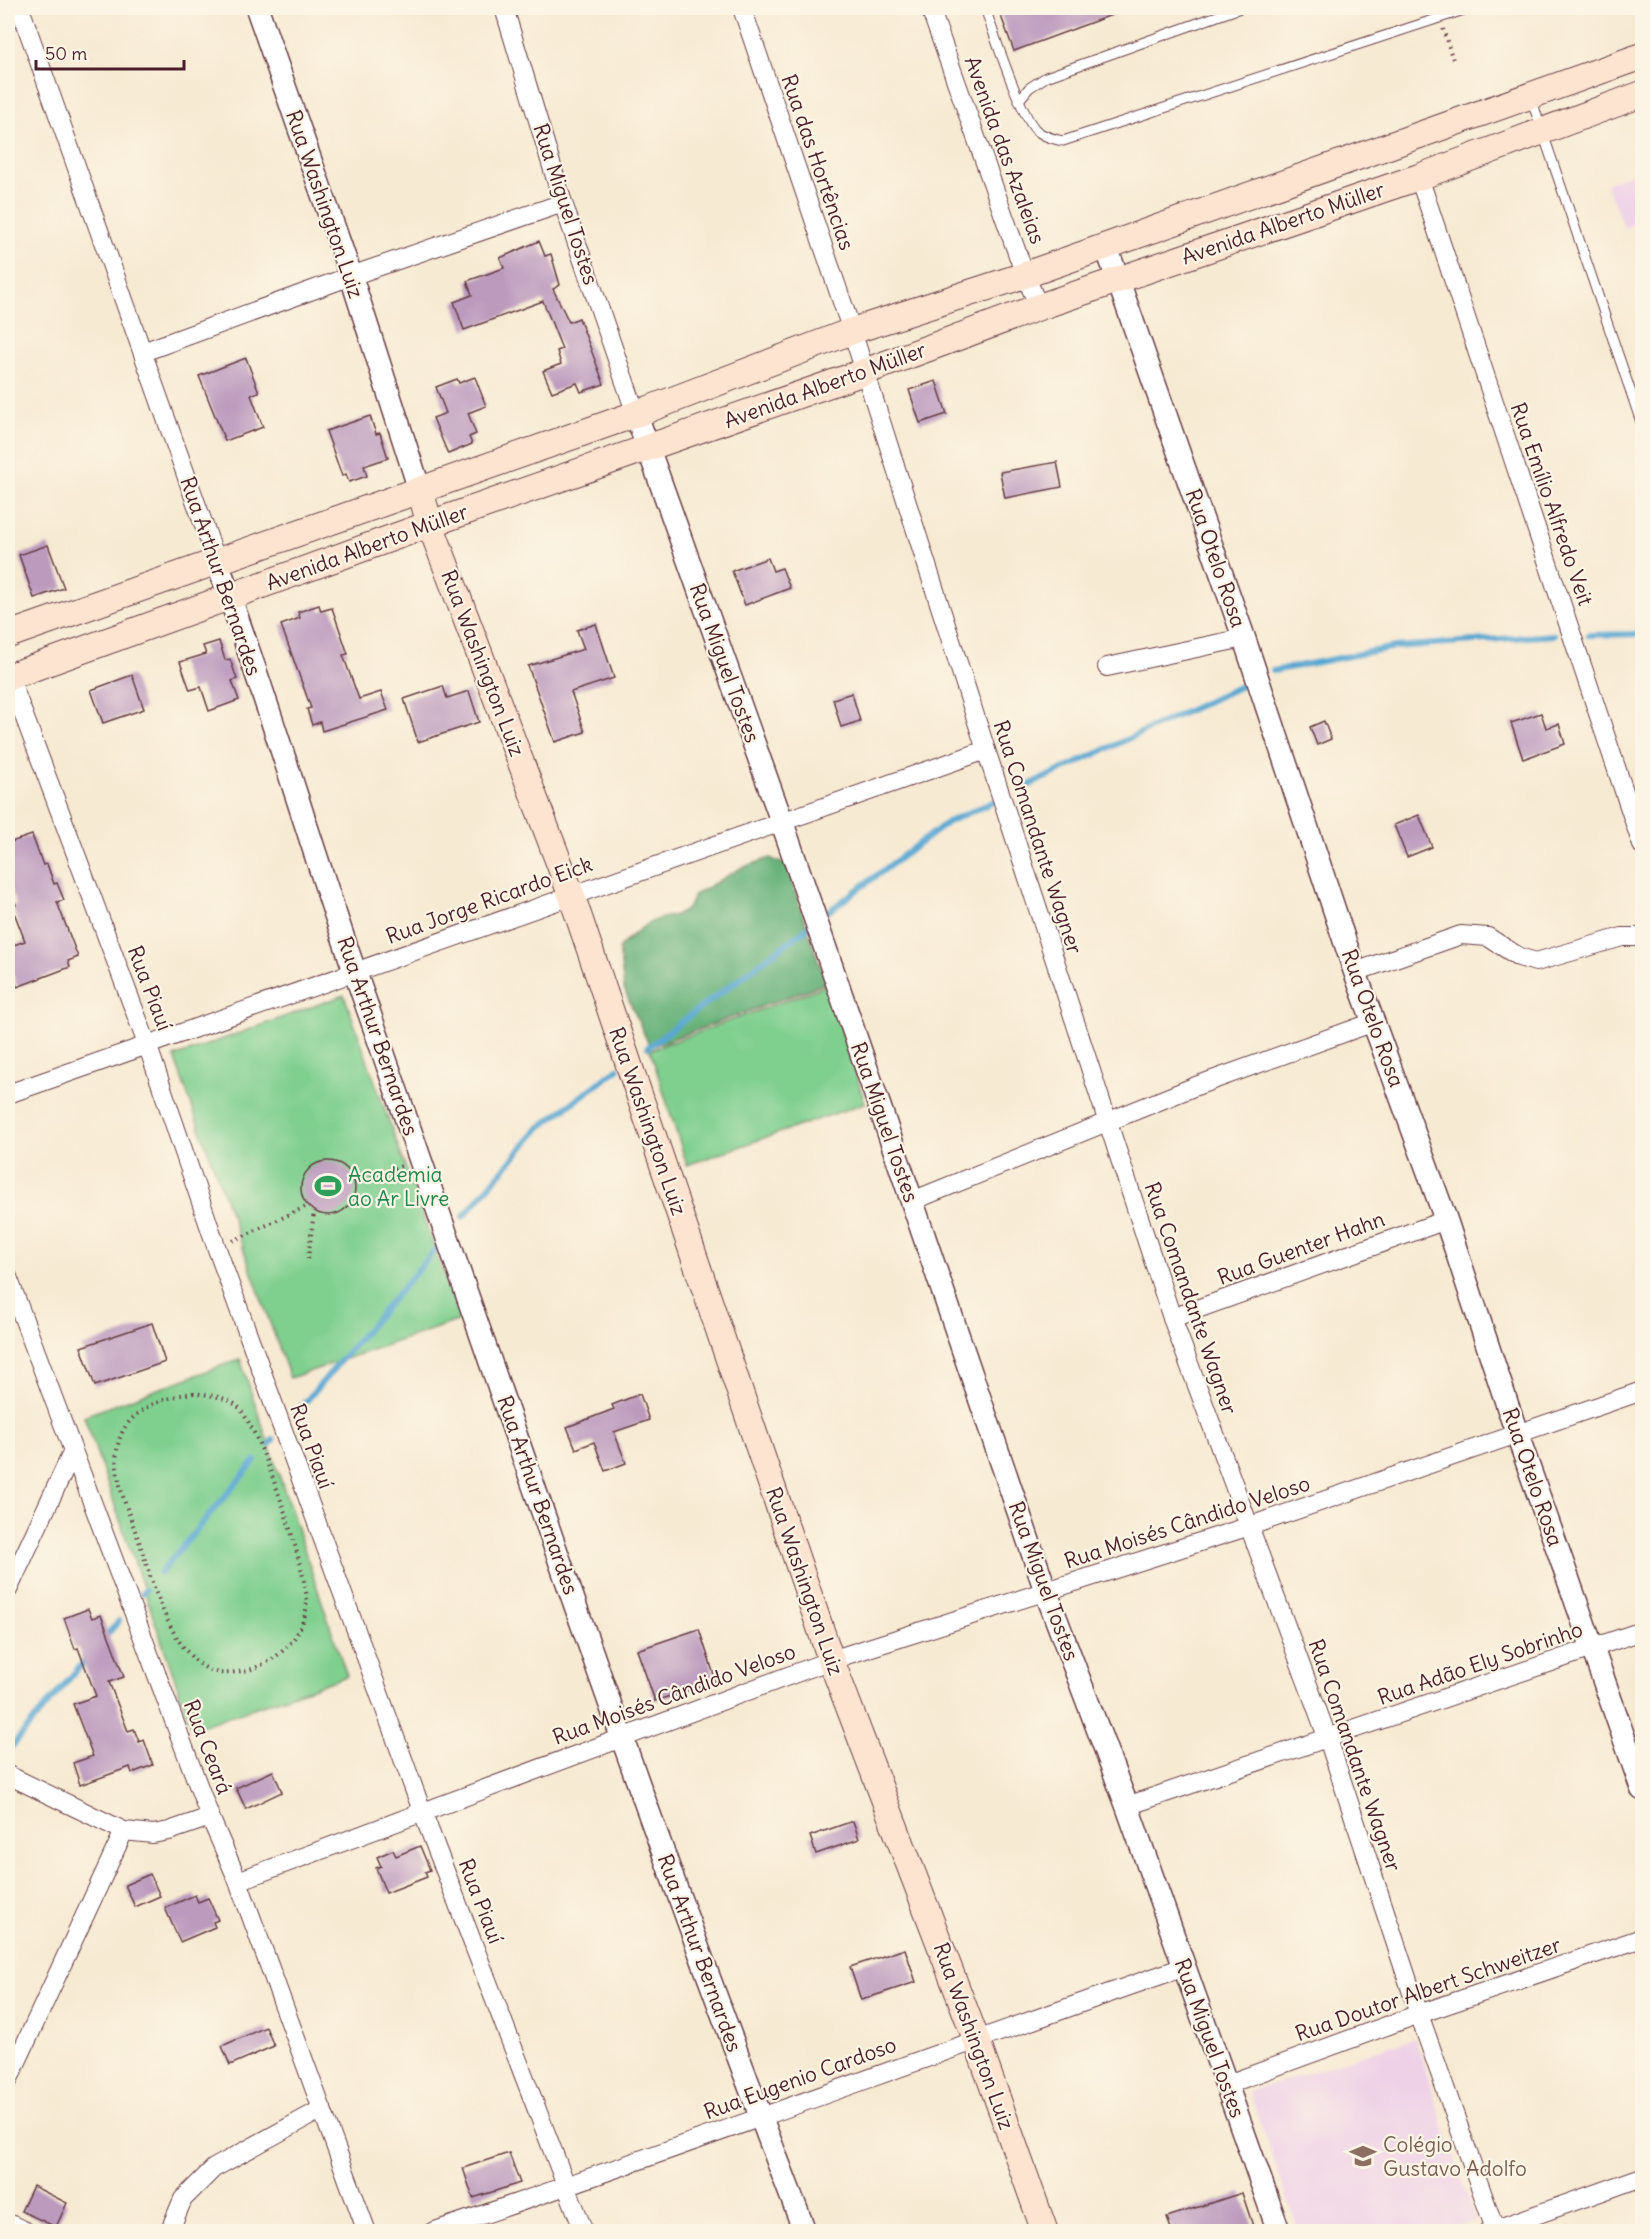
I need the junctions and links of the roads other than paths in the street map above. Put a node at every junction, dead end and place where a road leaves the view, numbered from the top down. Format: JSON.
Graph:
{"nodes":[{"id":1,"x":20,"y":8,"type":"edge"},
{"id":2,"x":257,"y":8,"type":"edge"},
{"id":3,"x":504,"y":8,"type":"edge"},
{"id":4,"x":742,"y":8,"type":"edge"},
{"id":5,"x":930,"y":8,"type":"edge"},
{"id":6,"x":985,"y":8,"type":"edge"},
{"id":7,"x":1240,"y":8,"type":"edge"},
{"id":8,"x":1436,"y":8,"type":"edge"},
{"id":9,"x":1470,"y":8,"type":"edge"},
{"id":10,"x":1440,"y":17,"type":"junction"},
{"id":11,"x":1642,"y":56,"type":"edge"},
{"id":12,"x":1642,"y":94,"type":"edge"},
{"id":13,"x":1530,"y":96,"type":"junction"},
{"id":14,"x":1020,"y":99,"type":"junction"},
{"id":15,"x":1543,"y":131,"type":"junction"},
{"id":16,"x":1419,"y":177,"type":"junction"},
{"id":17,"x":563,"y":203,"type":"junction"},
{"id":18,"x":1106,"y":246,"type":"junction"},
{"id":19,"x":1025,"y":275,"type":"junction"},
{"id":20,"x":351,"y":276,"type":"junction"},
{"id":21,"x":1119,"y":279,"type":"junction"},
{"id":22,"x":1040,"y":307,"type":"junction"},
{"id":23,"x":852,"y":331,"type":"junction"},
{"id":24,"x":143,"y":352,"type":"junction"},
{"id":25,"x":864,"y":372,"type":"junction"},
{"id":26,"x":636,"y":414,"type":"junction"},
{"id":27,"x":1642,"y":425,"type":"edge"},
{"id":28,"x":647,"y":447,"type":"junction"},
{"id":29,"x":420,"y":491,"type":"junction"},
{"id":30,"x":430,"y":524,"type":"junction"},
{"id":31,"x":217,"y":562,"type":"junction"},
{"id":32,"x":230,"y":596,"type":"junction"},
{"id":33,"x":8,"y":635,"type":"edge"},
{"id":34,"x":1244,"y":638,"type":"junction"},
{"id":35,"x":1107,"y":667,"type":"dead end"},
{"id":36,"x":8,"y":676,"type":"edge"},
{"id":37,"x":986,"y":750,"type":"junction"},
{"id":38,"x":782,"y":822,"type":"junction"},
{"id":39,"x":1642,"y":845,"type":"edge"},
{"id":40,"x":570,"y":894,"type":"junction"},
{"id":41,"x":1642,"y":937,"type":"edge"},
{"id":42,"x":355,"y":971,"type":"junction"},
{"id":43,"x":1355,"y":972,"type":"junction"},
{"id":44,"x":1374,"y":1022,"type":"junction"},
{"id":45,"x":147,"y":1044,"type":"junction"},
{"id":46,"x":8,"y":1094,"type":"edge"},
{"id":47,"x":1106,"y":1121,"type":"junction"},
{"id":48,"x":912,"y":1201,"type":"junction"},
{"id":49,"x":1446,"y":1220,"type":"junction"},
{"id":50,"x":8,"y":1277,"type":"edge"},
{"id":51,"x":1172,"y":1318,"type":"junction"},
{"id":52,"x":1642,"y":1391,"type":"edge"},
{"id":53,"x":1517,"y":1434,"type":"junction"},
{"id":54,"x":72,"y":1453,"type":"junction"},
{"id":55,"x":1250,"y":1526,"type":"junction"},
{"id":56,"x":8,"y":1590,"type":"edge"},
{"id":57,"x":1046,"y":1592,"type":"junction"},
{"id":58,"x":1642,"y":1631,"type":"edge"},
{"id":59,"x":1594,"y":1648,"type":"junction"},
{"id":60,"x":831,"y":1660,"type":"junction"},
{"id":61,"x":621,"y":1739,"type":"junction"},
{"id":62,"x":1328,"y":1739,"type":"junction"},
{"id":63,"x":8,"y":1775,"type":"edge"},
{"id":64,"x":1642,"y":1789,"type":"edge"},
{"id":65,"x":1127,"y":1806,"type":"junction"},
{"id":66,"x":422,"y":1811,"type":"junction"},
{"id":67,"x":210,"y":1817,"type":"junction"},
{"id":68,"x":124,"y":1831,"type":"junction"},
{"id":69,"x":238,"y":1881,"type":"junction"},
{"id":70,"x":1642,"y":1938,"type":"edge"},
{"id":71,"x":1184,"y":1967,"type":"junction"},
{"id":72,"x":1419,"y":2014,"type":"junction"},
{"id":73,"x":976,"y":2039,"type":"junction"},
{"id":74,"x":8,"y":2081,"type":"edge"},
{"id":75,"x":1228,"y":2084,"type":"junction"},
{"id":76,"x":322,"y":2109,"type":"junction"},
{"id":77,"x":760,"y":2116,"type":"junction"},
{"id":78,"x":1642,"y":2177,"type":"edge"},
{"id":79,"x":568,"y":2186,"type":"junction"},
{"id":80,"x":8,"y":2223,"type":"edge"},
{"id":81,"x":1493,"y":2231,"type":"edge"},
{"id":82,"x":27,"y":2232,"type":"edge"},
{"id":83,"x":169,"y":2232,"type":"edge"},
{"id":84,"x":367,"y":2232,"type":"edge"},
{"id":85,"x":432,"y":2232,"type":"edge"},
{"id":86,"x":584,"y":2232,"type":"edge"},
{"id":87,"x":805,"y":2232,"type":"edge"},
{"id":88,"x":1045,"y":2232,"type":"edge"},
{"id":89,"x":1279,"y":2232,"type":"edge"}],
"edges":[{"from":1,"to":24,"type":"street","name":"Rua Arthur Bernardes"},
{"from":2,"to":20,"type":"street","name":"Rua Washington Luiz"},
{"from":3,"to":17,"type":"street","name":"Rua Miguel Tostes"},
{"from":4,"to":23,"type":"street","name":"Rua das Hortências"},
{"from":5,"to":19,"type":"street","name":"Avenida das Azaleias"},
{"from":6,"to":14,"type":"lane"},
{"from":7,"to":14,"type":"lane"},
{"from":8,"to":10,"type":"lane"},
{"from":9,"to":10,"type":"lane"},
{"from":10,"to":14,"type":"lane"},
{"from":11,"to":13,"type":"main road","name":"Avenida Alberto Müller"},
{"from":12,"to":15,"type":"main road","name":"Avenida Alberto Müller"},
{"from":13,"to":15,"type":"lane"},
{"from":13,"to":18,"type":"main road","name":"Avenida Alberto Müller"},
{"from":15,"to":16,"type":"main road","name":"Avenida Alberto Müller"},
{"from":15,"to":27,"type":"lane"},
{"from":16,"to":21,"type":"main road","name":"Avenida Alberto Müller"},
{"from":16,"to":39,"type":"street","name":"Rua Emílio Alfredo Veit"},
{"from":17,"to":20,"type":"street"},
{"from":17,"to":26,"type":"street","name":"Rua Miguel Tostes"},
{"from":18,"to":19,"type":"main road","name":"Avenida Alberto Müller"},
{"from":18,"to":21,"type":"street","name":"Rua Otelo Rosa"},
{"from":19,"to":22,"type":"street","name":"Avenida das Azaleias"},
{"from":19,"to":23,"type":"main road","name":"Avenida Alberto Müller"},
{"from":20,"to":24,"type":"street"},
{"from":20,"to":29,"type":"street","name":"Rua Washington Luiz"},
{"from":21,"to":22,"type":"main road","name":"Avenida Alberto Müller"},
{"from":21,"to":34,"type":"street","name":"Rua Otelo Rosa"},
{"from":22,"to":25,"type":"main road","name":"Avenida Alberto Müller"},
{"from":23,"to":25,"type":"street","name":"Rua das Hortências"},
{"from":23,"to":26,"type":"main road","name":"Avenida Alberto Müller"},
{"from":24,"to":31,"type":"street","name":"Rua Arthur Bernardes"},
{"from":25,"to":28,"type":"main road","name":"Avenida Alberto Müller"},
{"from":25,"to":37,"type":"street","name":"Rua Comandante Wagner"},
{"from":26,"to":28,"type":"street","name":"Rua Miguel Tostes"},
{"from":26,"to":29,"type":"main road","name":"Avenida Alberto Müller"},
{"from":28,"to":30,"type":"main road","name":"Avenida Alberto Müller"},
{"from":28,"to":38,"type":"street","name":"Rua Miguel Tostes"},
{"from":29,"to":30,"type":"main road","name":"Rua Washington Luiz"},
{"from":29,"to":31,"type":"main road","name":"Avenida Alberto Müller"},
{"from":30,"to":32,"type":"main road","name":"Avenida Alberto Müller"},
{"from":30,"to":40,"type":"main road","name":"Rua Washington Luiz"},
{"from":31,"to":32,"type":"street","name":"Rua Arthur Bernardes"},
{"from":31,"to":33,"type":"main road","name":"Avenida Alberto Müller"},
{"from":32,"to":36,"type":"main road","name":"Avenida Alberto Müller"},
{"from":32,"to":42,"type":"street","name":"Rua Arthur Bernardes"},
{"from":34,"to":35,"type":"street"},
{"from":34,"to":43,"type":"street","name":"Rua Otelo Rosa"},
{"from":36,"to":45,"type":"street","name":"Rua Piauí"},
{"from":37,"to":38,"type":"street","name":"Rua Jorge Ricardo Eick"},
{"from":37,"to":47,"type":"street","name":"Rua Comandante Wagner"},
{"from":38,"to":40,"type":"street","name":"Rua Jorge Ricardo Eick"},
{"from":38,"to":48,"type":"street","name":"Rua Miguel Tostes"},
{"from":40,"to":42,"type":"street","name":"Rua Jorge Ricardo Eick"},
{"from":40,"to":60,"type":"main road","name":"Rua Washington Luiz"},
{"from":41,"to":43,"type":"street"},
{"from":42,"to":45,"type":"street","name":"Rua Jorge Ricardo Eick"},
{"from":42,"to":61,"type":"street","name":"Rua Arthur Bernardes"},
{"from":43,"to":44,"type":"street","name":"Rua Otelo Rosa"},
{"from":44,"to":47,"type":"street"},
{"from":44,"to":49,"type":"street","name":"Rua Otelo Rosa"},
{"from":45,"to":46,"type":"street","name":"Rua Jorge Ricardo Eick"},
{"from":45,"to":66,"type":"street","name":"Rua Piauí"},
{"from":47,"to":48,"type":"street"},
{"from":47,"to":51,"type":"street","name":"Rua Comandante Wagner"},
{"from":48,"to":57,"type":"street","name":"Rua Miguel Tostes"},
{"from":49,"to":51,"type":"street","name":"Rua Guenter Hahn"},
{"from":49,"to":53,"type":"street","name":"Rua Otelo Rosa"},
{"from":50,"to":54,"type":"street","name":"Rua Ceará"},
{"from":51,"to":55,"type":"street","name":"Rua Comandante Wagner"},
{"from":52,"to":53,"type":"street","name":"Rua Moisés Cândido Veloso"},
{"from":53,"to":55,"type":"street","name":"Rua Moisés Cândido Veloso"},
{"from":53,"to":59,"type":"street","name":"Rua Otelo Rosa"},
{"from":54,"to":56,"type":"street"},
{"from":54,"to":67,"type":"street","name":"Rua Ceará"},
{"from":55,"to":57,"type":"street","name":"Rua Moisés Cândido Veloso"},
{"from":55,"to":62,"type":"street","name":"Rua Comandante Wagner"},
{"from":57,"to":60,"type":"street","name":"Rua Moisés Cândido Veloso"},
{"from":57,"to":65,"type":"street","name":"Rua Miguel Tostes"},
{"from":58,"to":59,"type":"street","name":"Rua Adão Ely Sobrinho"},
{"from":59,"to":62,"type":"street","name":"Rua Adão Ely Sobrinho"},
{"from":59,"to":64,"type":"street","name":"Rua Otelo Rosa"},
{"from":60,"to":61,"type":"street","name":"Rua Moisés Cândido Veloso"},
{"from":60,"to":73,"type":"main road","name":"Rua Washington Luiz"},
{"from":61,"to":66,"type":"street","name":"Rua Moisés Cândido Veloso"},
{"from":61,"to":77,"type":"street","name":"Rua Arthur Bernardes"},
{"from":62,"to":65,"type":"street","name":"Rua Adão Ely Sobrinho"},
{"from":62,"to":72,"type":"street","name":"Rua Comandante Wagner"},
{"from":63,"to":68,"type":"street"},
{"from":65,"to":71,"type":"street","name":"Rua Miguel Tostes"},
{"from":66,"to":69,"type":"street","name":"Rua Moisés Cândido Veloso"},
{"from":66,"to":79,"type":"street","name":"Rua Piauí"},
{"from":67,"to":68,"type":"street"},
{"from":67,"to":69,"type":"street","name":"Rua Ceará"},
{"from":68,"to":74,"type":"street"},
{"from":69,"to":76,"type":"street","name":"Rua Ceará"},
{"from":70,"to":72,"type":"street","name":"Rua Doutor Albert Schweitzer"},
{"from":71,"to":73,"type":"street","name":"Rua Eugenio Cardoso"},
{"from":71,"to":75,"type":"street","name":"Rua Miguel Tostes"},
{"from":72,"to":75,"type":"street","name":"Rua Doutor Albert Schweitzer"},
{"from":72,"to":81,"type":"street","name":"Rua Comandante Wagner"},
{"from":73,"to":77,"type":"street","name":"Rua Eugenio Cardoso"},
{"from":73,"to":88,"type":"main road","name":"Rua Washington Luiz"},
{"from":75,"to":89,"type":"street","name":"Rua Miguel Tostes"},
{"from":76,"to":83,"type":"street"},
{"from":76,"to":84,"type":"street","name":"Rua Ceará"},
{"from":77,"to":79,"type":"street","name":"Rua Eugenio Cardoso"},
{"from":77,"to":87,"type":"street","name":"Rua Arthur Bernardes"},
{"from":78,"to":81,"type":"street"},
{"from":79,"to":85,"type":"street","name":"Rua Eugenio Cardoso"},
{"from":79,"to":86,"type":"street","name":"Rua Piauí"},
{"from":80,"to":82,"type":"street"}]}
